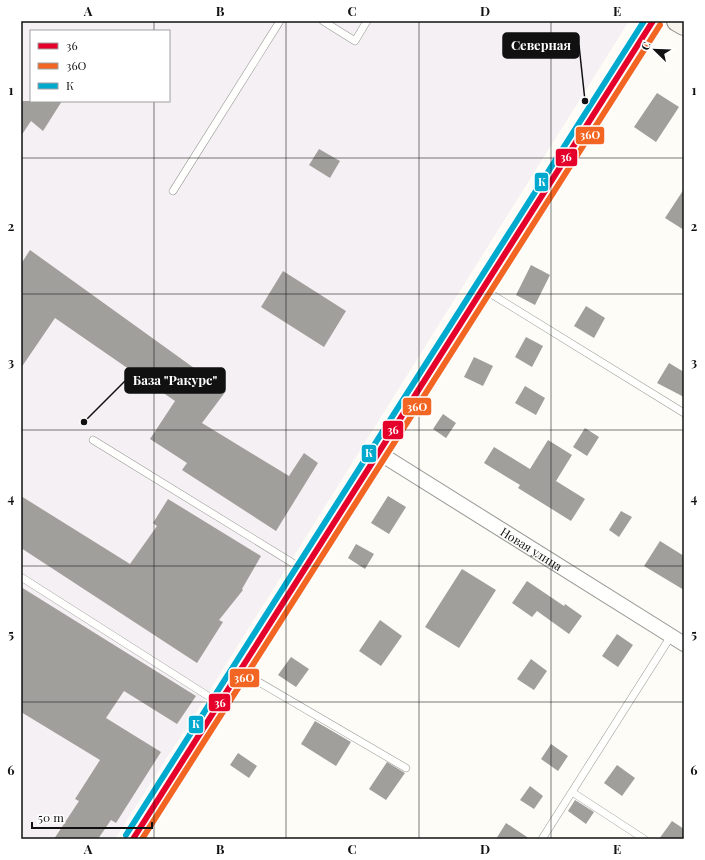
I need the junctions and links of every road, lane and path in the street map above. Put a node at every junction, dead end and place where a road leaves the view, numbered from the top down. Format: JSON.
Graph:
{"nodes":[{"id":1,"x":280,"y":21,"type":"edge"},
{"id":2,"x":323,"y":21,"type":"edge"},
{"id":3,"x":367,"y":21,"type":"edge"},
{"id":4,"x":653,"y":21,"type":"edge"},
{"id":5,"x":677,"y":21,"type":"edge"},
{"id":6,"x":684,"y":25,"type":"edge"},
{"id":7,"x":173,"y":191,"type":"dead end"},
{"id":8,"x":483,"y":289,"type":"junction"},
{"id":9,"x":684,"y":413,"type":"edge"},
{"id":10,"x":93,"y":440,"type":"dead end"},
{"id":11,"x":378,"y":453,"type":"junction"},
{"id":12,"x":304,"y":571,"type":"junction"},
{"id":13,"x":21,"y":577,"type":"edge"},
{"id":14,"x":671,"y":636,"type":"junction"},
{"id":15,"x":684,"y":644,"type":"edge"},
{"id":16,"x":240,"y":671,"type":"junction"},
{"id":17,"x":219,"y":703,"type":"junction"},
{"id":18,"x":406,"y":768,"type":"dead end"},
{"id":19,"x":572,"y":792,"type":"junction"},
{"id":20,"x":133,"y":839,"type":"edge"},
{"id":21,"x":542,"y":839,"type":"edge"},
{"id":22,"x":644,"y":839,"type":"edge"}],
"edges":[{"from":1,"to":7,"type":"lane"},
{"from":2,"to":3,"type":"lane"},
{"from":4,"to":8,"type":"street"},
{"from":5,"to":6,"type":"main road"},
{"from":8,"to":9,"type":"lane"},
{"from":8,"to":11,"type":"street"},
{"from":10,"to":12,"type":"lane"},
{"from":11,"to":12,"type":"street"},
{"from":11,"to":14,"type":"street","name":"Новая улица"},
{"from":12,"to":16,"type":"street"},
{"from":13,"to":17,"type":"lane"},
{"from":14,"to":15,"type":"street","name":"Новая улица"},
{"from":14,"to":19,"type":"lane"},
{"from":16,"to":17,"type":"street"},
{"from":16,"to":18,"type":"lane"},
{"from":17,"to":20,"type":"street"},
{"from":19,"to":21,"type":"lane"},
{"from":19,"to":22,"type":"lane"}]}
